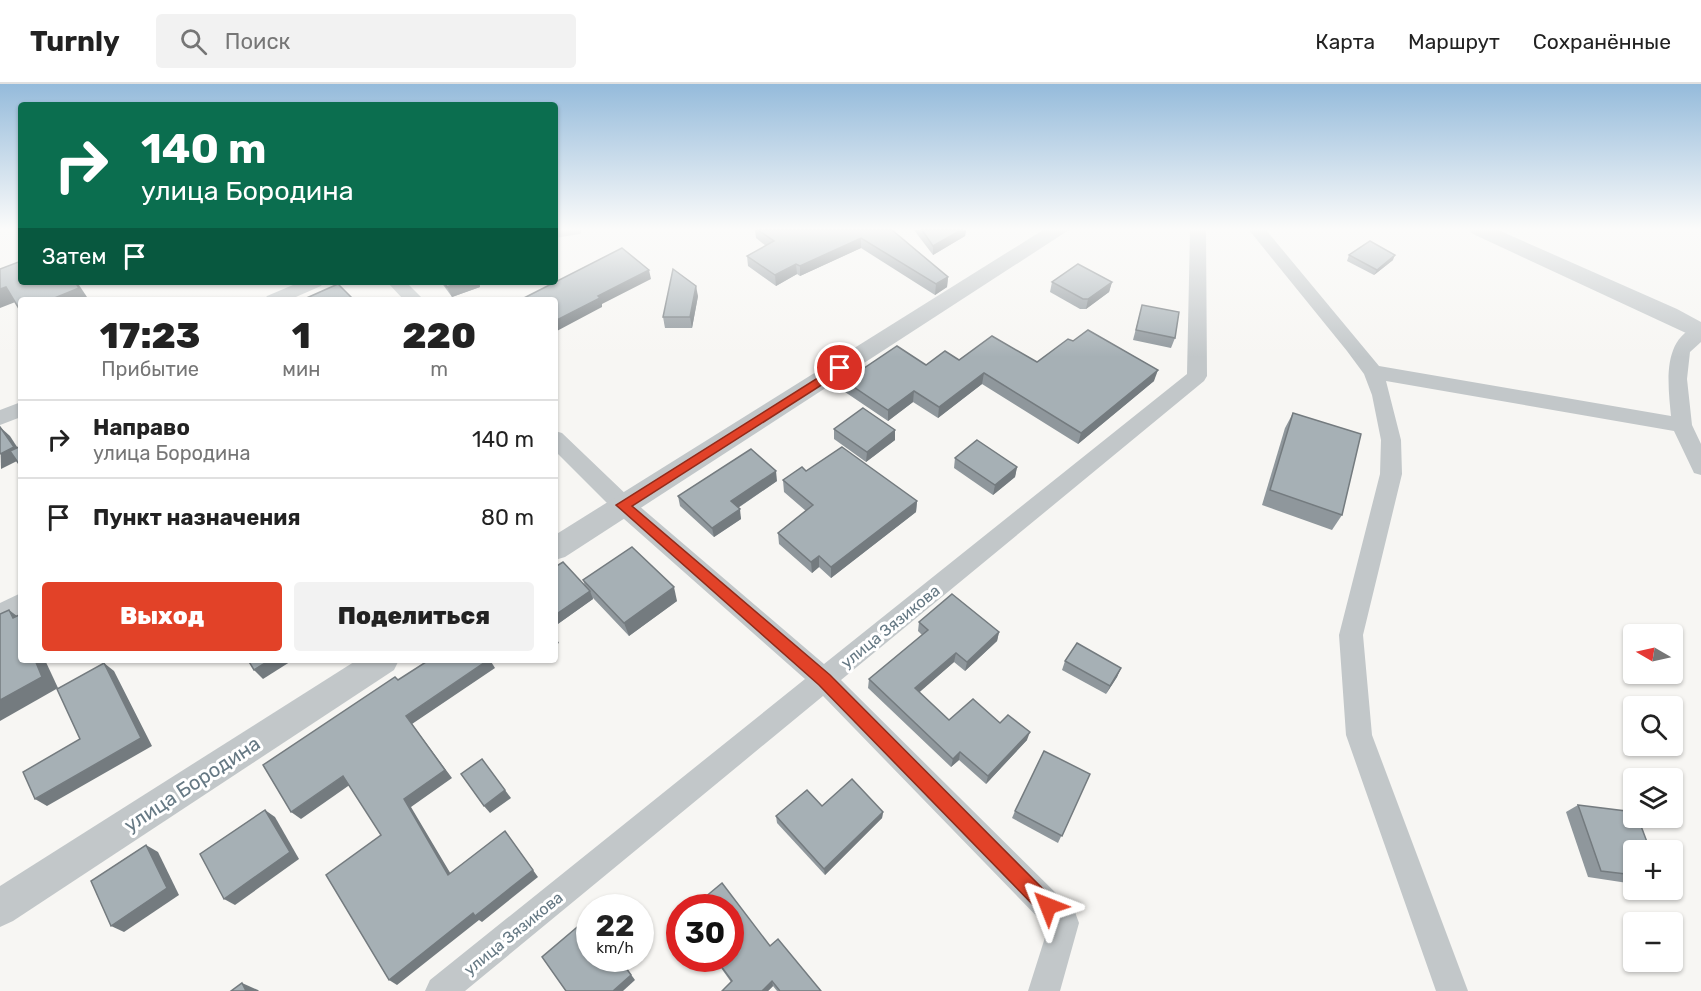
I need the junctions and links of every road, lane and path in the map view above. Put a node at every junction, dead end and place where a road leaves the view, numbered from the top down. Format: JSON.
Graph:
{"nodes":[{"id":1,"x":991,"y":272,"type":"edge"},
{"id":2,"x":1198,"y":272,"type":"edge"},
{"id":3,"x":1292,"y":272,"type":"edge"},
{"id":4,"x":1575,"y":272,"type":"edge"},
{"id":5,"x":308,"y":285,"type":"edge"},
{"id":6,"x":399,"y":285,"type":"edge"},
{"id":7,"x":280,"y":297,"type":"edge"},
{"id":8,"x":412,"y":297,"type":"edge"},
{"id":9,"x":1701,"y":332,"type":"edge"},
{"id":10,"x":1373,"y":372,"type":"junction"},
{"id":11,"x":18,"y":410,"type":"edge"},
{"id":12,"x":0,"y":418,"type":"edge"},
{"id":13,"x":1682,"y":424,"type":"junction"},
{"id":14,"x":558,"y":441,"type":"edge"},
{"id":15,"x":1701,"y":467,"type":"edge"},
{"id":16,"x":623,"y":505,"type":"junction"},
{"id":17,"x":558,"y":547,"type":"edge"},
{"id":18,"x":18,"y":605,"type":"edge"},
{"id":19,"x":0,"y":614,"type":"edge"},
{"id":20,"x":378,"y":663,"type":"edge"},
{"id":21,"x":824,"y":680,"type":"junction"},
{"id":22,"x":0,"y":908,"type":"edge"},
{"id":23,"x":441,"y":991,"type":"edge"},
{"id":24,"x":1044,"y":991,"type":"edge"},
{"id":25,"x":1452,"y":991,"type":"edge"}],
"edges":[{"from":1,"to":16,"type":"street"},
{"from":2,"to":21,"type":"street","name":"улица Зязикова"},
{"from":3,"to":10,"type":"street"},
{"from":4,"to":9,"type":"street"},
{"from":5,"to":7,"type":"street"},
{"from":6,"to":8,"type":"street"},
{"from":9,"to":13,"type":"street"},
{"from":10,"to":13,"type":"street"},
{"from":10,"to":25,"type":"street"},
{"from":11,"to":12,"type":"street"},
{"from":13,"to":15,"type":"street"},
{"from":14,"to":16,"type":"street"},
{"from":16,"to":17,"type":"street"},
{"from":16,"to":21,"type":"street"},
{"from":18,"to":19,"type":"street"},
{"from":20,"to":22,"type":"street","name":"улица Бородина"},
{"from":21,"to":23,"type":"street","name":"улица Зязикова"},
{"from":21,"to":24,"type":"street"}]}
